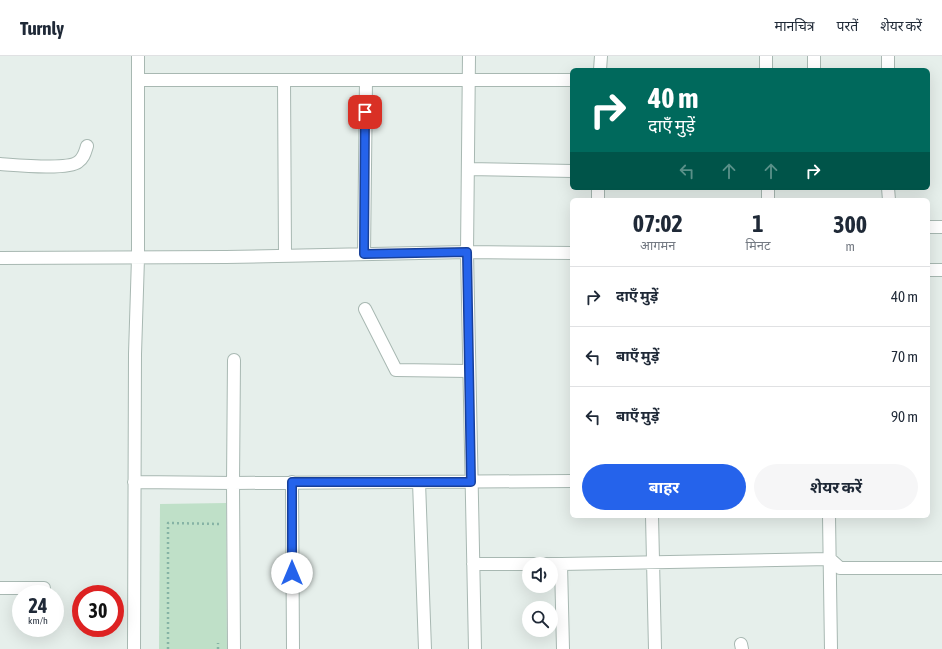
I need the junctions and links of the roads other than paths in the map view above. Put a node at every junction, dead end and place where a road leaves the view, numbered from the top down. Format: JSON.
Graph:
{"nodes":[{"id":1,"x":138,"y":56,"type":"edge"},
{"id":2,"x":469,"y":56,"type":"edge"},
{"id":3,"x":601,"y":56,"type":"edge"},
{"id":4,"x":766,"y":56,"type":"edge"},
{"id":5,"x":814,"y":56,"type":"edge"},
{"id":6,"x":888,"y":56,"type":"edge"},
{"id":7,"x":600,"y":68,"type":"edge"},
{"id":8,"x":766,"y":68,"type":"edge"},
{"id":9,"x":814,"y":68,"type":"edge"},
{"id":10,"x":888,"y":68,"type":"edge"},
{"id":11,"x":138,"y":80,"type":"junction"},
{"id":12,"x":284,"y":80,"type":"junction"},
{"id":13,"x":366,"y":80,"type":"junction"},
{"id":14,"x":570,"y":80,"type":"edge"},
{"id":15,"x":469,"y":81,"type":"junction"},
{"id":16,"x":87,"y":146,"type":"dead end"},
{"id":17,"x":0,"y":164,"type":"edge"},
{"id":18,"x":468,"y":169,"type":"junction"},
{"id":19,"x":570,"y":171,"type":"edge"},
{"id":20,"x":930,"y":227,"type":"edge"},
{"id":21,"x":942,"y":227,"type":"edge"},
{"id":22,"x":467,"y":252,"type":"junction"},
{"id":23,"x":570,"y":253,"type":"edge"},
{"id":24,"x":364,"y":254,"type":"junction"},
{"id":25,"x":285,"y":255,"type":"junction"},
{"id":26,"x":0,"y":258,"type":"edge"},
{"id":27,"x":138,"y":258,"type":"junction"},
{"id":28,"x":930,"y":270,"type":"edge"},
{"id":29,"x":942,"y":270,"type":"edge"},
{"id":30,"x":365,"y":309,"type":"dead end"},
{"id":31,"x":234,"y":360,"type":"dead end"},
{"id":32,"x":469,"y":371,"type":"junction"},
{"id":33,"x":570,"y":481,"type":"edge"},
{"id":34,"x":134,"y":482,"type":"junction"},
{"id":35,"x":292,"y":482,"type":"junction"},
{"id":36,"x":419,"y":482,"type":"junction"},
{"id":37,"x":471,"y":482,"type":"junction"},
{"id":38,"x":233,"y":484,"type":"junction"},
{"id":39,"x":652,"y":518,"type":"edge"},
{"id":40,"x":829,"y":518,"type":"edge"},
{"id":41,"x":830,"y":559,"type":"junction"},
{"id":42,"x":653,"y":562,"type":"junction"},
{"id":43,"x":472,"y":564,"type":"junction"},
{"id":44,"x":561,"y":564,"type":"junction"},
{"id":45,"x":942,"y":568,"type":"edge"},
{"id":46,"x":0,"y":588,"type":"edge"},
{"id":47,"x":12,"y":588,"type":"edge"},
{"id":48,"x":134,"y":649,"type":"edge"},
{"id":49,"x":234,"y":649,"type":"edge"},
{"id":50,"x":293,"y":649,"type":"edge"},
{"id":51,"x":425,"y":649,"type":"edge"},
{"id":52,"x":475,"y":649,"type":"edge"},
{"id":53,"x":563,"y":649,"type":"edge"},
{"id":54,"x":655,"y":649,"type":"edge"},
{"id":55,"x":831,"y":649,"type":"edge"}],
"edges":[{"from":1,"to":11,"type":"street"},
{"from":2,"to":15,"type":"street"},
{"from":3,"to":7,"type":"street"},
{"from":4,"to":8,"type":"street"},
{"from":5,"to":9,"type":"street"},
{"from":6,"to":10,"type":"street"},
{"from":11,"to":12,"type":"street"},
{"from":11,"to":27,"type":"street"},
{"from":12,"to":13,"type":"street"},
{"from":12,"to":25,"type":"street"},
{"from":13,"to":15,"type":"street"},
{"from":13,"to":24,"type":"street"},
{"from":14,"to":15,"type":"street"},
{"from":15,"to":18,"type":"street"},
{"from":16,"to":17,"type":"street"},
{"from":18,"to":19,"type":"street"},
{"from":18,"to":22,"type":"street"},
{"from":20,"to":21,"type":"street"},
{"from":22,"to":23,"type":"street"},
{"from":22,"to":24,"type":"street"},
{"from":22,"to":32,"type":"street"},
{"from":24,"to":25,"type":"street"},
{"from":25,"to":27,"type":"street"},
{"from":26,"to":27,"type":"street"},
{"from":27,"to":34,"type":"street"},
{"from":28,"to":29,"type":"street"},
{"from":30,"to":32,"type":"street"},
{"from":31,"to":38,"type":"street"},
{"from":32,"to":37,"type":"street"},
{"from":33,"to":37,"type":"street"},
{"from":34,"to":38,"type":"street"},
{"from":34,"to":48,"type":"street"},
{"from":35,"to":36,"type":"street"},
{"from":35,"to":38,"type":"street"},
{"from":35,"to":50,"type":"street"},
{"from":36,"to":37,"type":"street"},
{"from":36,"to":51,"type":"street"},
{"from":37,"to":43,"type":"street"},
{"from":38,"to":49,"type":"street"},
{"from":39,"to":42,"type":"street"},
{"from":40,"to":41,"type":"street"},
{"from":41,"to":42,"type":"street"},
{"from":41,"to":45,"type":"street"},
{"from":41,"to":55,"type":"street"},
{"from":42,"to":44,"type":"street"},
{"from":42,"to":54,"type":"street"},
{"from":43,"to":44,"type":"street"},
{"from":43,"to":52,"type":"street"},
{"from":44,"to":53,"type":"street"},
{"from":46,"to":47,"type":"street"}]}
